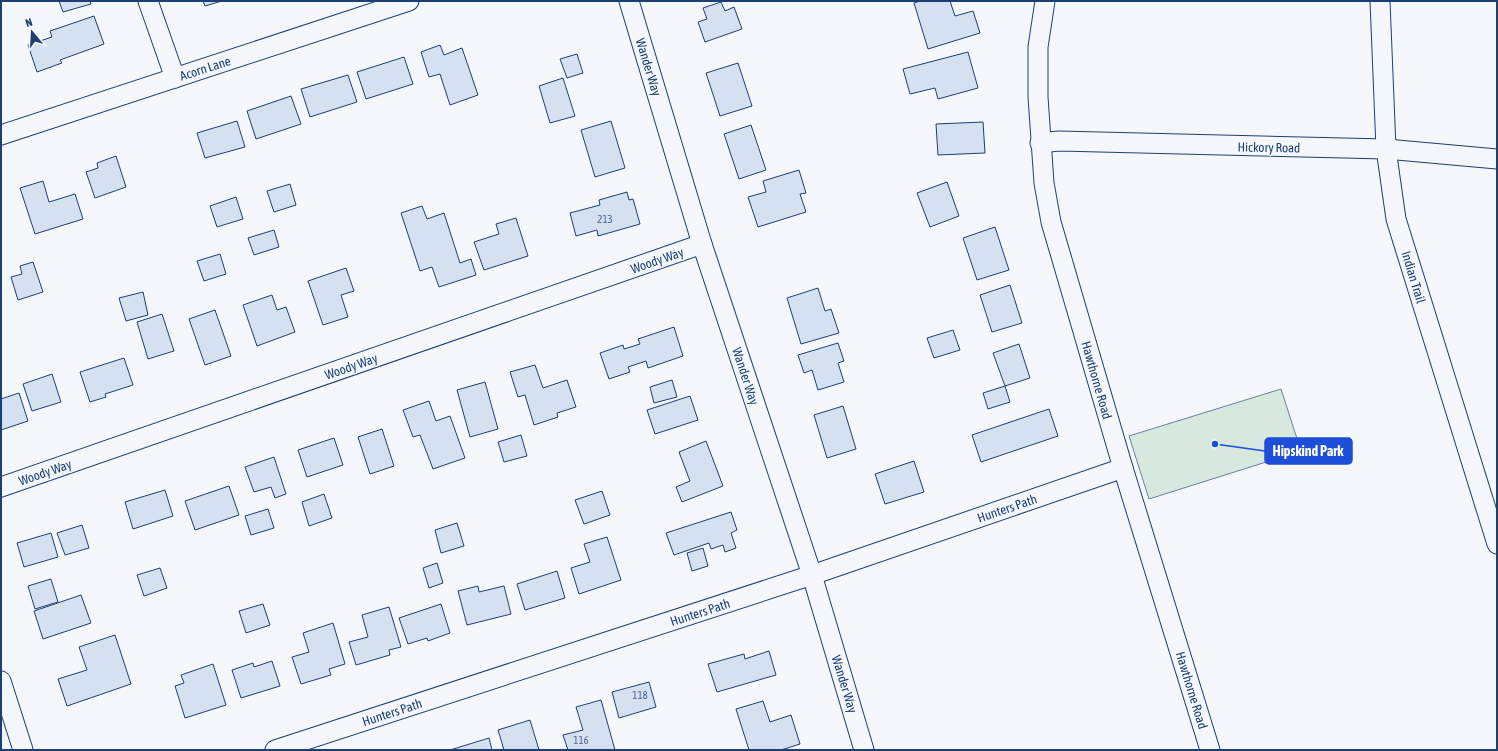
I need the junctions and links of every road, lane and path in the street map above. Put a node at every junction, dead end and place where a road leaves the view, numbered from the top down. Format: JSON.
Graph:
{"nodes":[{"id":1,"x":148,"y":1,"type":"edge"},
{"id":2,"x":409,"y":1,"type":"edge"},
{"id":3,"x":629,"y":1,"type":"edge"},
{"id":4,"x":1045,"y":1,"type":"edge"},
{"id":5,"x":1380,"y":1,"type":"edge"},
{"id":6,"x":175,"y":78,"type":"junction"},
{"id":7,"x":1,"y":135,"type":"edge"},
{"id":8,"x":1040,"y":143,"type":"junction"},
{"id":9,"x":1386,"y":149,"type":"junction"},
{"id":10,"x":1497,"y":159,"type":"edge"},
{"id":11,"x":702,"y":244,"type":"junction"},
{"id":12,"x":1123,"y":468,"type":"junction"},
{"id":13,"x":1,"y":487,"type":"edge"},
{"id":14,"x":1497,"y":544,"type":"edge"},
{"id":15,"x":812,"y":576,"type":"junction"},
{"id":16,"x":1,"y":681,"type":"edge"},
{"id":17,"x":23,"y":750,"type":"edge"},
{"id":18,"x":275,"y":750,"type":"edge"},
{"id":19,"x":864,"y":750,"type":"edge"},
{"id":20,"x":1210,"y":750,"type":"edge"}],
"edges":[{"from":1,"to":6,"type":"street"},
{"from":2,"to":6,"type":"street","name":"Acorn Lane"},
{"from":3,"to":11,"type":"street","name":"Wander Way"},
{"from":4,"to":8,"type":"street","name":"Hawthorne Road"},
{"from":5,"to":9,"type":"street","name":"Indian Trail"},
{"from":6,"to":7,"type":"street","name":"Acorn Lane"},
{"from":8,"to":9,"type":"street","name":"Hickory Road"},
{"from":8,"to":12,"type":"street","name":"Hawthorne Road"},
{"from":9,"to":10,"type":"street","name":"Hickory Road"},
{"from":9,"to":14,"type":"street","name":"Indian Trail"},
{"from":11,"to":13,"type":"street","name":"Woody Way"},
{"from":11,"to":15,"type":"street","name":"Wander Way"},
{"from":12,"to":15,"type":"street","name":"Hunters Path"},
{"from":12,"to":20,"type":"street","name":"Hawthorne Road"},
{"from":15,"to":18,"type":"street","name":"Hunters Path"},
{"from":15,"to":19,"type":"street","name":"Wander Way"},
{"from":16,"to":17,"type":"street"}]}
